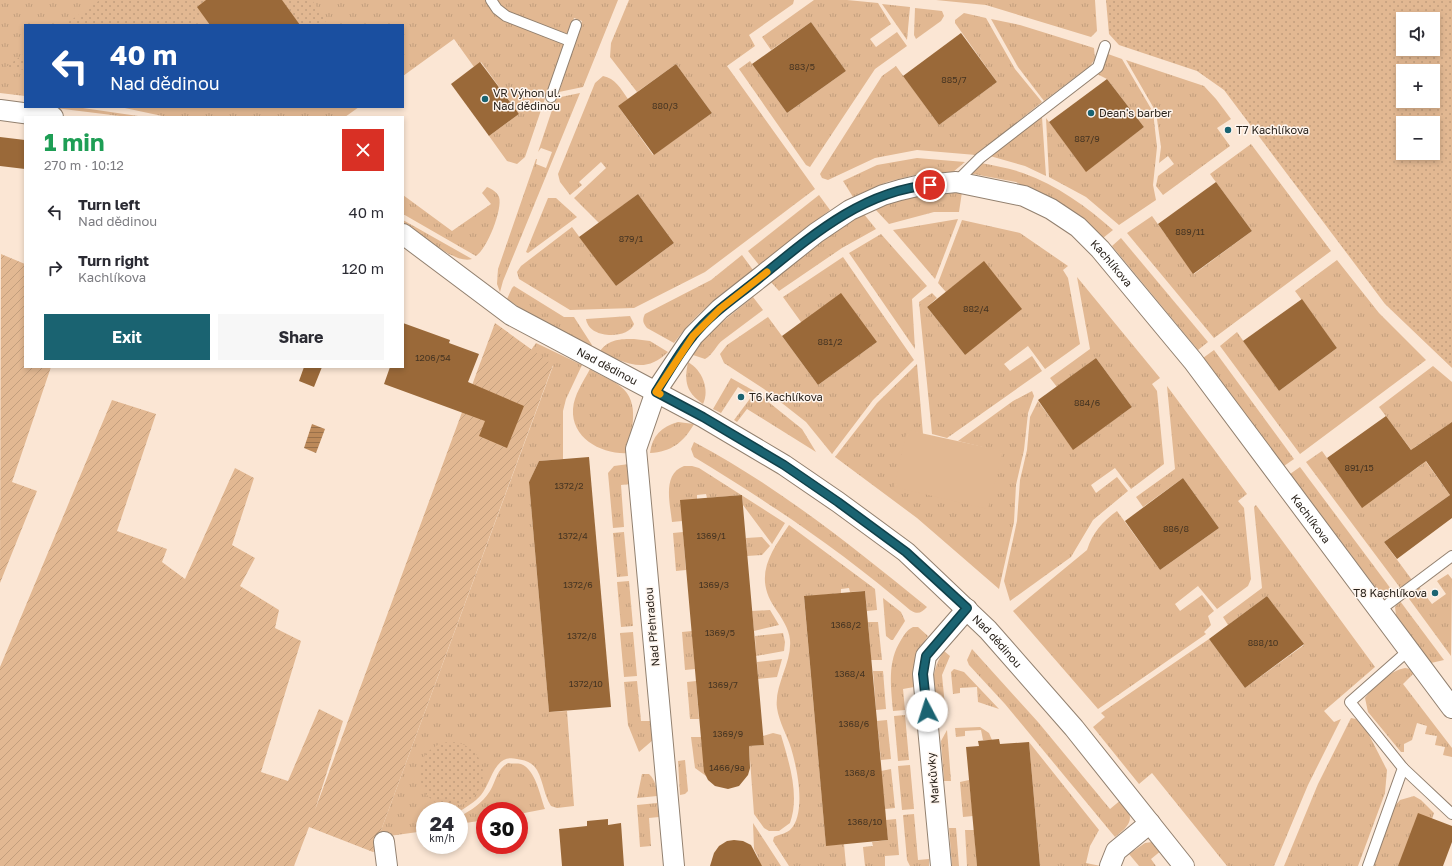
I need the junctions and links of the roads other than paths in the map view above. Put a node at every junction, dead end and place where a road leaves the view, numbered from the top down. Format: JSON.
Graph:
{"nodes":[{"id":1,"x":492,"y":0,"type":"edge"},
{"id":2,"x":576,"y":25,"type":"dead end"},
{"id":3,"x":570,"y":41,"type":"junction"},
{"id":4,"x":1105,"y":46,"type":"dead end"},
{"id":5,"x":551,"y":96,"type":"dead end"},
{"id":6,"x":0,"y":110,"type":"edge"},
{"id":7,"x":45,"y":116,"type":"edge"},
{"id":8,"x":956,"y":182,"type":"junction"},
{"id":9,"x":404,"y":235,"type":"edge"},
{"id":10,"x":656,"y":392,"type":"junction"},
{"id":11,"x":1452,"y":556,"type":"edge"},
{"id":12,"x":967,"y":608,"type":"junction"},
{"id":13,"x":1380,"y":610,"type":"junction"},
{"id":14,"x":1409,"y":650,"type":"junction"},
{"id":15,"x":1452,"y":708,"type":"edge"},
{"id":16,"x":1403,"y":768,"type":"junction"},
{"id":17,"x":1452,"y":814,"type":"edge"},
{"id":18,"x":1150,"y":823,"type":"junction"},
{"id":19,"x":384,"y":842,"type":"dead end"},
{"id":20,"x":387,"y":866,"type":"edge"},
{"id":21,"x":674,"y":866,"type":"edge"},
{"id":22,"x":940,"y":866,"type":"edge"},
{"id":23,"x":1110,"y":866,"type":"edge"},
{"id":24,"x":1184,"y":866,"type":"edge"},
{"id":25,"x":1368,"y":866,"type":"edge"}],
"edges":[{"from":1,"to":3,"type":"lane"},
{"from":2,"to":3,"type":"lane"},
{"from":3,"to":5,"type":"lane"},
{"from":4,"to":8,"type":"lane"},
{"from":6,"to":7,"type":"street"},
{"from":8,"to":10,"type":"street","name":"Kachlíkova"},
{"from":8,"to":13,"type":"street","name":"Kachlíkova"},
{"from":9,"to":10,"type":"street","name":"Nad dědinou"},
{"from":10,"to":12,"type":"street","name":"Nad dědinou"},
{"from":10,"to":21,"type":"street","name":"Nad Přehradou"},
{"from":11,"to":13,"type":"lane"},
{"from":12,"to":18,"type":"street","name":"Nad dědinou"},
{"from":12,"to":22,"type":"street","name":"Markůvky"},
{"from":13,"to":14,"type":"street","name":"Kachlíkova"},
{"from":14,"to":15,"type":"street","name":"Kachlíkova"},
{"from":14,"to":16,"type":"lane"},
{"from":16,"to":17,"type":"lane"},
{"from":16,"to":25,"type":"lane"},
{"from":18,"to":23,"type":"street"},
{"from":18,"to":24,"type":"street","name":"Nad dědinou"},
{"from":19,"to":20,"type":"street"}]}
